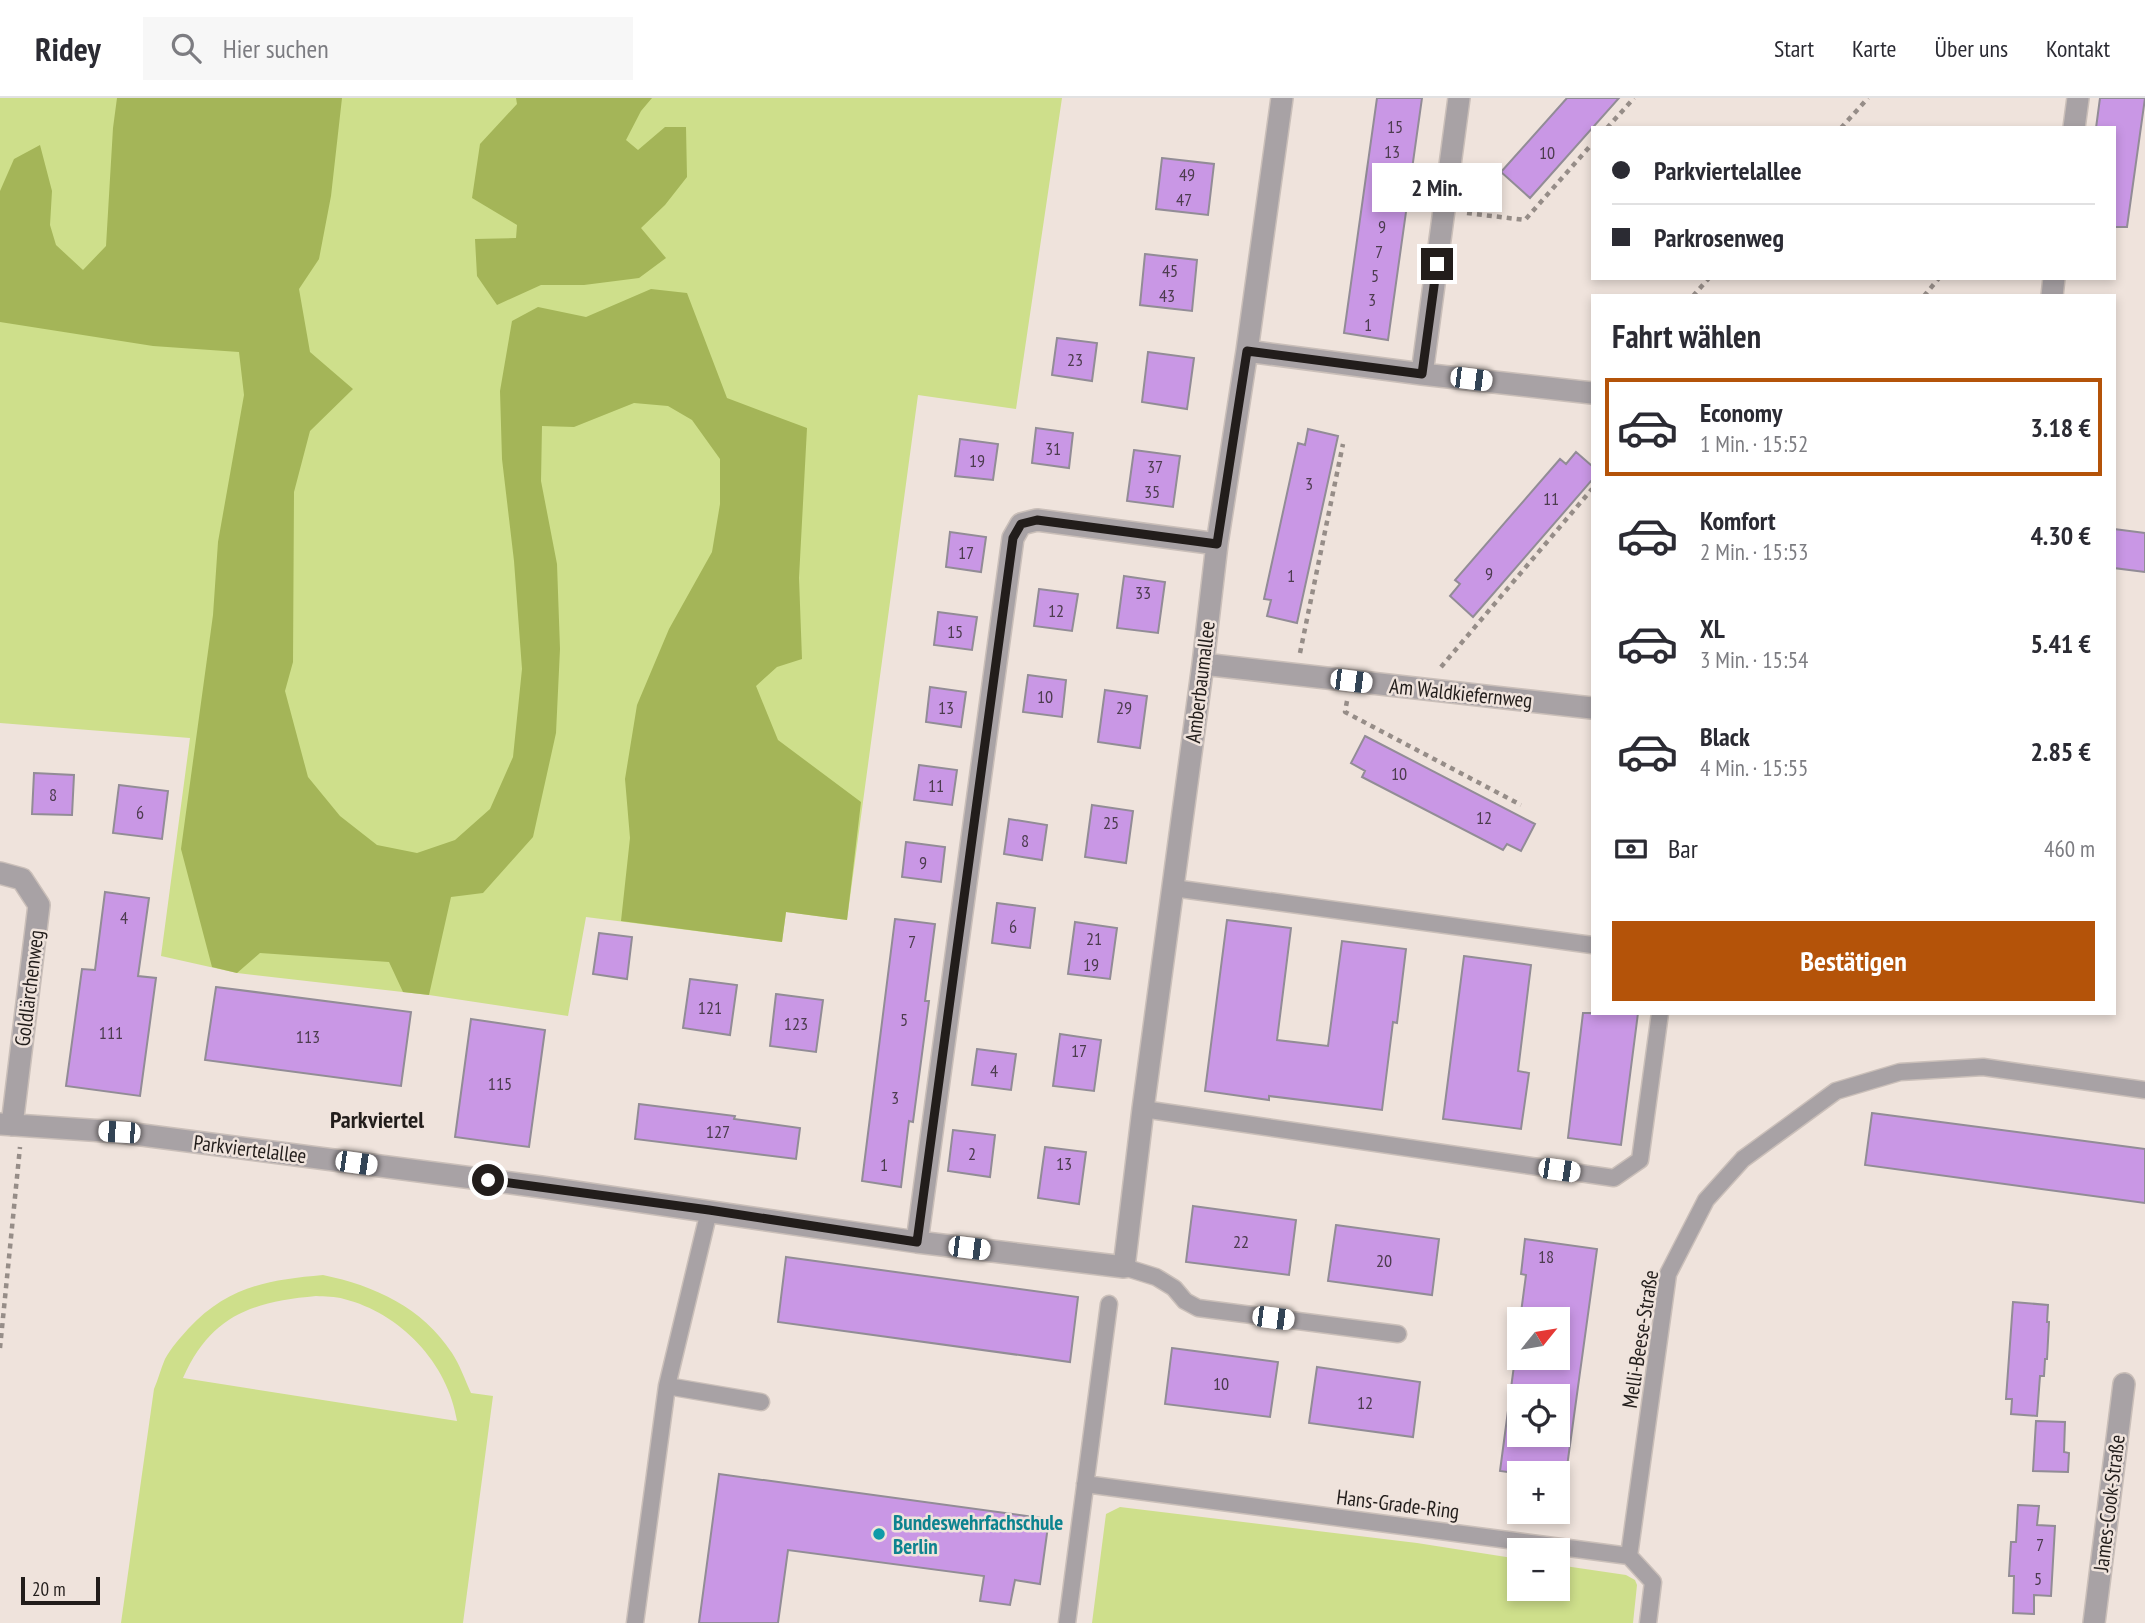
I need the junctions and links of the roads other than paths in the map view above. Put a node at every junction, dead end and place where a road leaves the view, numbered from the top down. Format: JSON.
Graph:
{"nodes":[{"id":1,"x":1282,"y":98,"type":"edge"},
{"id":2,"x":1459,"y":98,"type":"edge"},
{"id":3,"x":2078,"y":98,"type":"edge"},
{"id":4,"x":2074,"y":126,"type":"edge"},
{"id":5,"x":1247,"y":351,"type":"junction"},
{"id":6,"x":1422,"y":374,"type":"junction"},
{"id":7,"x":1591,"y":393,"type":"edge"},
{"id":8,"x":1217,"y":544,"type":"junction"},
{"id":9,"x":1203,"y":664,"type":"junction"},
{"id":10,"x":1591,"y":708,"type":"edge"},
{"id":11,"x":0,"y":873,"type":"edge"},
{"id":12,"x":1173,"y":888,"type":"junction"},
{"id":13,"x":1591,"y":945,"type":"edge"},
{"id":14,"x":1660,"y":1015,"type":"edge"},
{"id":15,"x":2145,"y":1090,"type":"edge"},
{"id":16,"x":1143,"y":1109,"type":"junction"},
{"id":17,"x":11,"y":1125,"type":"edge"},
{"id":18,"x":709,"y":1210,"type":"junction"},
{"id":19,"x":917,"y":1242,"type":"junction"},
{"id":20,"x":1124,"y":1267,"type":"junction"},
{"id":21,"x":1109,"y":1304,"type":"dead end"},
{"id":22,"x":1398,"y":1334,"type":"dead end"},
{"id":23,"x":2124,"y":1384,"type":"dead end"},
{"id":24,"x":667,"y":1386,"type":"junction"},
{"id":25,"x":761,"y":1402,"type":"dead end"},
{"id":26,"x":1085,"y":1485,"type":"junction"},
{"id":27,"x":1629,"y":1556,"type":"junction"},
{"id":28,"x":635,"y":1623,"type":"edge"},
{"id":29,"x":1066,"y":1623,"type":"edge"},
{"id":30,"x":1648,"y":1623,"type":"edge"},
{"id":31,"x":2094,"y":1623,"type":"edge"}],
"edges":[{"from":1,"to":5,"type":"street","name":"Amberbaumallee"},
{"from":2,"to":6,"type":"street"},
{"from":3,"to":4,"type":"street"},
{"from":5,"to":6,"type":"street"},
{"from":5,"to":8,"type":"street","name":"Amberbaumallee"},
{"from":6,"to":7,"type":"street"},
{"from":8,"to":9,"type":"street","name":"Amberbaumallee"},
{"from":8,"to":19,"type":"street"},
{"from":9,"to":10,"type":"street","name":"Am Waldkiefernweg"},
{"from":9,"to":12,"type":"street","name":"Amberbaumallee"},
{"from":11,"to":17,"type":"street","name":"Goldlärchenweg"},
{"from":12,"to":13,"type":"lane"},
{"from":12,"to":16,"type":"street","name":"Amberbaumallee"},
{"from":14,"to":16,"type":"lane"},
{"from":15,"to":27,"type":"lane","name":"Melli-Beese-Straße"},
{"from":16,"to":20,"type":"street","name":"Amberbaumallee"},
{"from":17,"to":18,"type":"street","name":"Parkviertelallee"},
{"from":18,"to":19,"type":"street","name":"Parkviertelallee"},
{"from":18,"to":24,"type":"lane"},
{"from":19,"to":20,"type":"street","name":"Parkviertelallee"},
{"from":20,"to":22,"type":"lane"},
{"from":21,"to":26,"type":"lane"},
{"from":23,"to":31,"type":"street","name":"James-Cook-Straße"},
{"from":24,"to":25,"type":"lane"},
{"from":24,"to":28,"type":"lane"},
{"from":26,"to":27,"type":"lane","name":"Hans-Grade-Ring"},
{"from":26,"to":29,"type":"lane"},
{"from":27,"to":30,"type":"lane"}]}
